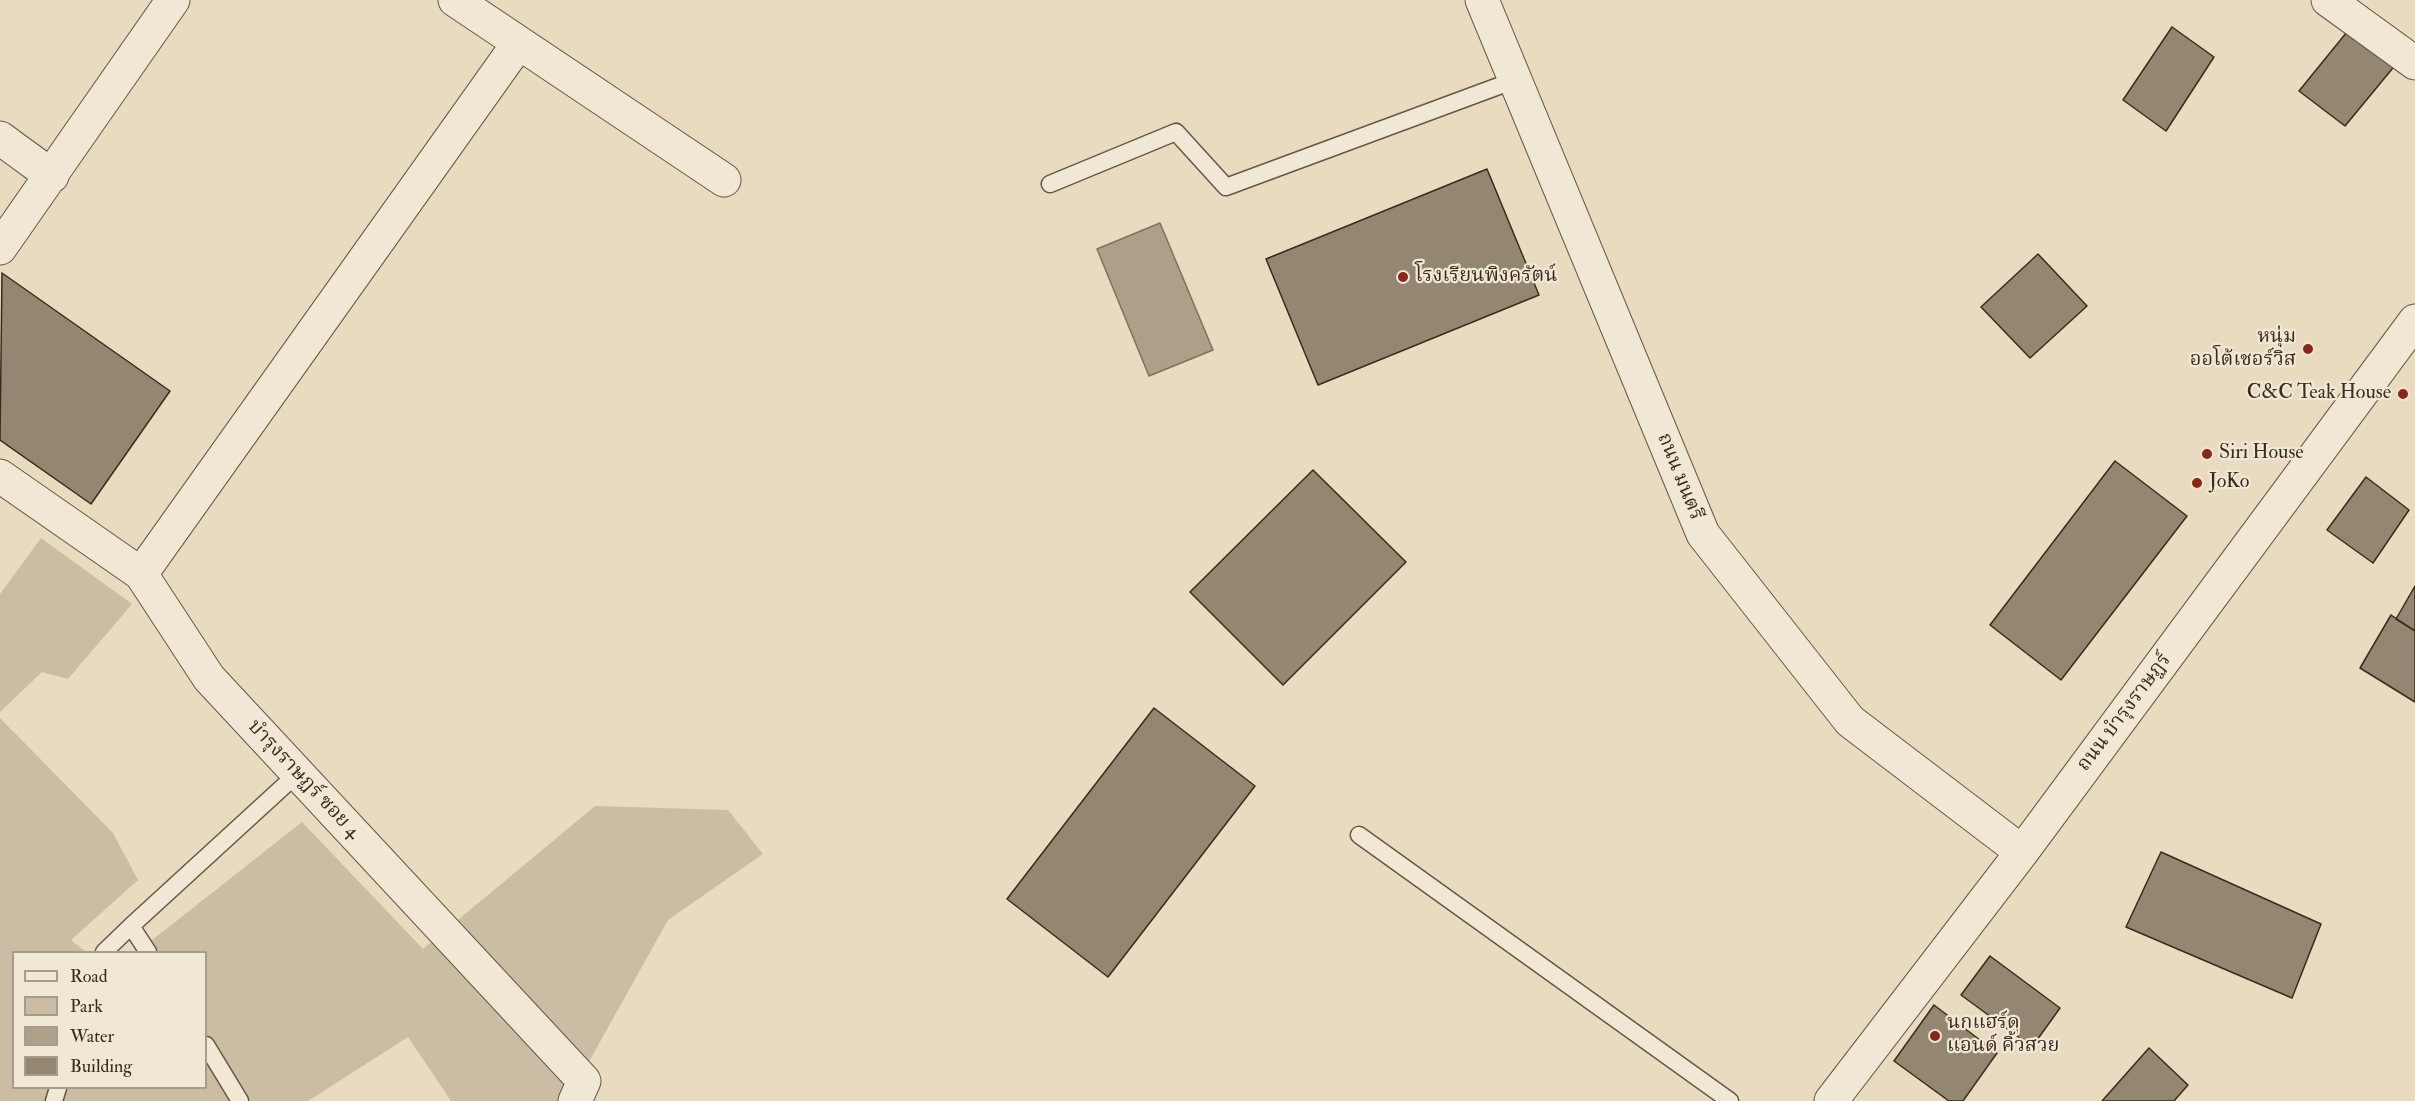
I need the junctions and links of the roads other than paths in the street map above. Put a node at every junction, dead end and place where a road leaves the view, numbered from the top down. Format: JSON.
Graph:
{"nodes":[{"id":1,"x":172,"y":0,"type":"edge"},
{"id":2,"x":455,"y":0,"type":"edge"},
{"id":3,"x":1482,"y":0,"type":"edge"},
{"id":4,"x":2328,"y":0,"type":"edge"},
{"id":5,"x":518,"y":44,"type":"junction"},
{"id":6,"x":2415,"y":63,"type":"edge"},
{"id":7,"x":1515,"y":80,"type":"junction"},
{"id":8,"x":0,"y":138,"type":"edge"},
{"id":9,"x":52,"y":176,"type":"junction"},
{"id":10,"x":724,"y":180,"type":"dead end"},
{"id":11,"x":1050,"y":184,"type":"dead end"},
{"id":12,"x":0,"y":248,"type":"edge"},
{"id":13,"x":2415,"y":321,"type":"edge"},
{"id":14,"x":0,"y":476,"type":"edge"},
{"id":15,"x":141,"y":574,"type":"junction"},
{"id":16,"x":297,"y":774,"type":"junction"},
{"id":17,"x":1359,"y":835,"type":"dead end"},
{"id":18,"x":2022,"y":852,"type":"junction"},
{"id":19,"x":131,"y":926,"type":"junction"},
{"id":20,"x":105,"y":951,"type":"edge"},
{"id":21,"x":147,"y":951,"type":"edge"},
{"id":22,"x":207,"y":1047,"type":"edge"},
{"id":23,"x":240,"y":1101,"type":"edge"},
{"id":24,"x":575,"y":1101,"type":"edge"},
{"id":25,"x":1730,"y":1101,"type":"edge"},
{"id":26,"x":1831,"y":1101,"type":"edge"}],
"edges":[{"from":1,"to":9,"type":"street"},
{"from":2,"to":5,"type":"street"},
{"from":3,"to":7,"type":"street","name":"ถนน มนตรี"},
{"from":4,"to":6,"type":"street"},
{"from":5,"to":10,"type":"street"},
{"from":5,"to":15,"type":"street"},
{"from":7,"to":11,"type":"lane"},
{"from":7,"to":18,"type":"street","name":"ถนน มนตรี"},
{"from":8,"to":9,"type":"street"},
{"from":9,"to":12,"type":"street"},
{"from":13,"to":18,"type":"street","name":"ถนน บำรุงราษฏร์"},
{"from":14,"to":15,"type":"street","name":"บำรุงราษฏร์ ซอย 4"},
{"from":15,"to":16,"type":"street","name":"บำรุงราษฏร์ ซอย 4"},
{"from":16,"to":19,"type":"lane"},
{"from":16,"to":24,"type":"street","name":"บำรุงราษฏร์ ซอย 4"},
{"from":17,"to":25,"type":"lane"},
{"from":18,"to":26,"type":"street","name":"ถนน บำรุงราษฏร์"},
{"from":19,"to":20,"type":"lane"},
{"from":19,"to":21,"type":"lane"},
{"from":22,"to":23,"type":"lane"}]}
